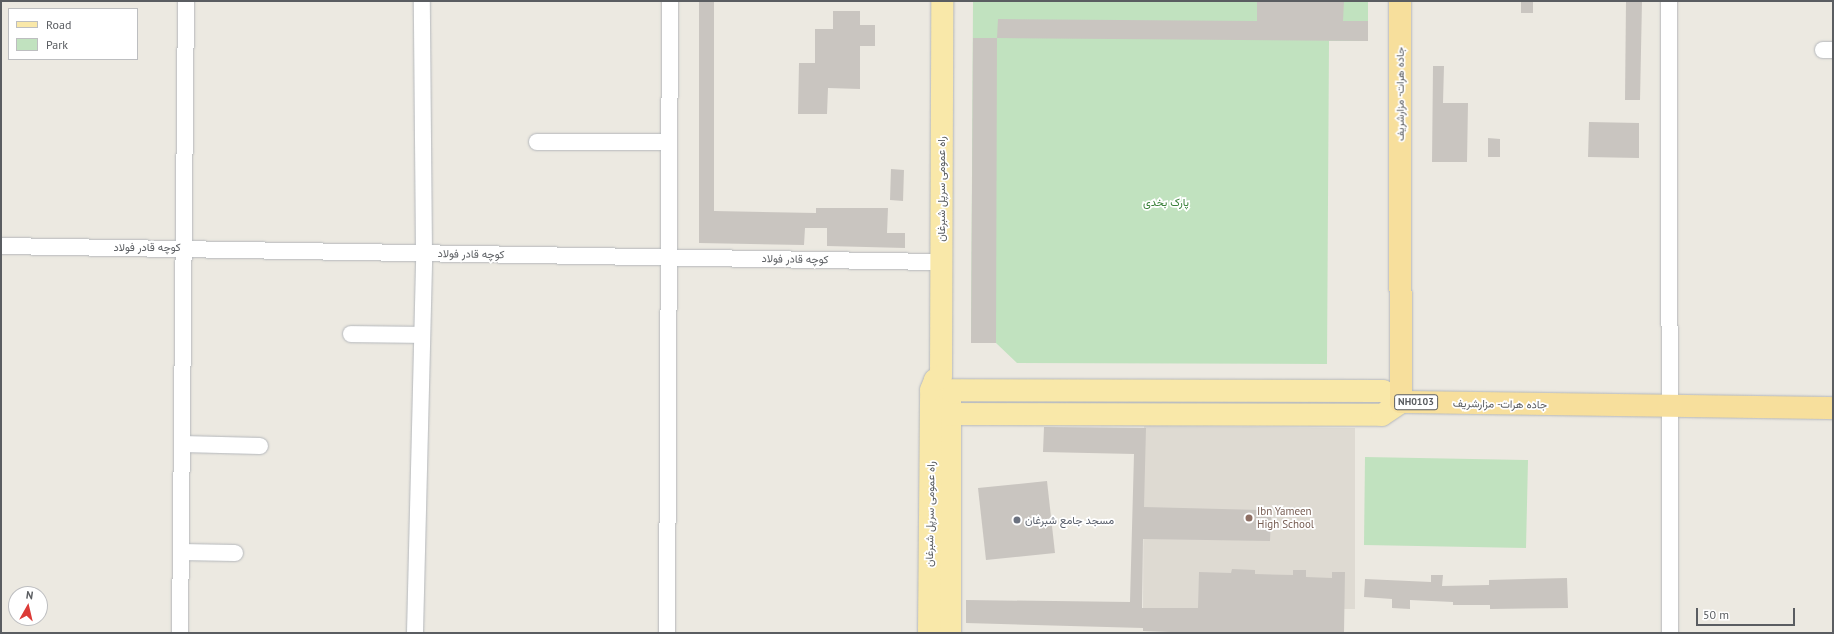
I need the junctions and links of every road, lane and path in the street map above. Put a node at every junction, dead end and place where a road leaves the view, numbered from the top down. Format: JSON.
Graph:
{"nodes":[{"id":1,"x":186,"y":1,"type":"edge"},
{"id":2,"x":422,"y":1,"type":"edge"},
{"id":3,"x":670,"y":1,"type":"edge"},
{"id":4,"x":942,"y":1,"type":"edge"},
{"id":5,"x":1400,"y":1,"type":"edge"},
{"id":6,"x":1670,"y":1,"type":"edge"},
{"id":7,"x":537,"y":142,"type":"dead end"},
{"id":8,"x":668,"y":142,"type":"junction"},
{"id":9,"x":1,"y":246,"type":"edge"},
{"id":10,"x":184,"y":247,"type":"junction"},
{"id":11,"x":424,"y":253,"type":"junction"},
{"id":12,"x":667,"y":257,"type":"junction"},
{"id":13,"x":940,"y":262,"type":"junction"},
{"id":14,"x":351,"y":334,"type":"dead end"},
{"id":15,"x":422,"y":335,"type":"junction"},
{"id":16,"x":945,"y":383,"type":"junction"},
{"id":17,"x":1401,"y":402,"type":"junction"},
{"id":18,"x":1672,"y":407,"type":"junction"},
{"id":19,"x":1833,"y":408,"type":"edge"},
{"id":20,"x":941,"y":414,"type":"junction"},
{"id":21,"x":182,"y":444,"type":"junction"},
{"id":22,"x":260,"y":446,"type":"dead end"},
{"id":23,"x":181,"y":552,"type":"junction"},
{"id":24,"x":235,"y":553,"type":"dead end"},
{"id":25,"x":180,"y":633,"type":"edge"},
{"id":26,"x":415,"y":633,"type":"edge"},
{"id":27,"x":667,"y":633,"type":"edge"},
{"id":28,"x":929,"y":633,"type":"edge"},
{"id":29,"x":950,"y":633,"type":"edge"},
{"id":30,"x":1670,"y":633,"type":"edge"}],
"edges":[{"from":1,"to":10,"type":"street"},
{"from":2,"to":11,"type":"street"},
{"from":3,"to":8,"type":"street"},
{"from":4,"to":13,"type":"main road","name":"راه عمومی سرپل شبرغان"},
{"from":5,"to":17,"type":"highway","name":"جاده هرات- مزارشریف","number":"NH0103"},
{"from":6,"to":18,"type":"street"},
{"from":7,"to":8,"type":"street"},
{"from":8,"to":12,"type":"street"},
{"from":9,"to":10,"type":"street","name":"کوچه قادر فولاد"},
{"from":10,"to":11,"type":"street","name":"کوچه قادر فولاد"},
{"from":10,"to":21,"type":"street"},
{"from":11,"to":12,"type":"street","name":"کوچه قادر فولاد"},
{"from":11,"to":15,"type":"street"},
{"from":12,"to":13,"type":"street","name":"کوچه قادر فولاد"},
{"from":12,"to":27,"type":"street"},
{"from":13,"to":16,"type":"main road","name":"راه عمومی سرپل شبرغان"},
{"from":14,"to":15,"type":"street"},
{"from":15,"to":26,"type":"street"},
{"from":16,"to":17,"type":"main road"},
{"from":16,"to":20,"type":"main road","name":"راه عمومی سرپل شبرغان"},
{"from":17,"to":18,"type":"highway","name":"جاده هرات- مزارشریف","number":"NH0103"},
{"from":17,"to":20,"type":"main road"},
{"from":18,"to":19,"type":"highway","name":"جاده هرات- مزارشریف","number":"NH0103"},
{"from":18,"to":30,"type":"street"},
{"from":20,"to":28,"type":"main road","name":"راه عمومی سرپل شبرغان"},
{"from":20,"to":29,"type":"main road","name":"راه عمومی سرپل شبرغان"},
{"from":21,"to":22,"type":"street"},
{"from":21,"to":23,"type":"street"},
{"from":23,"to":24,"type":"street"},
{"from":23,"to":25,"type":"street"}]}
